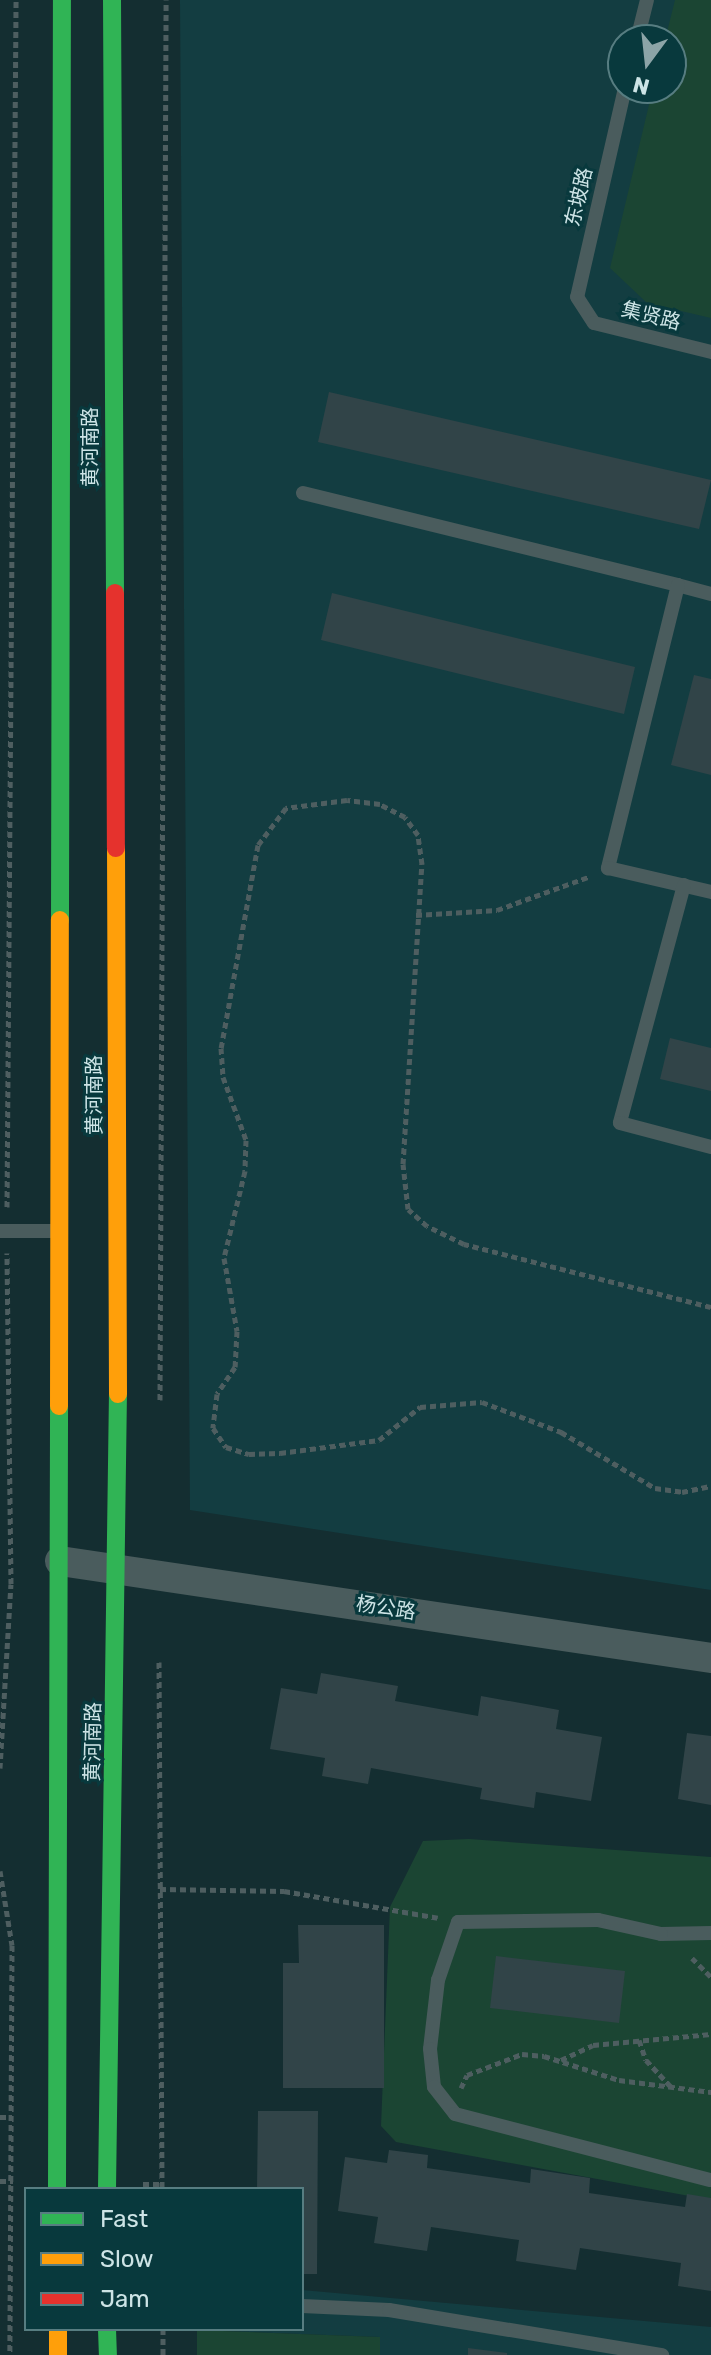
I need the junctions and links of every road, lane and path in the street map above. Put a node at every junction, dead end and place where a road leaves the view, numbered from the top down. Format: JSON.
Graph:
{"nodes":[{"id":1,"x":16,"y":0,"type":"edge"},
{"id":2,"x":62,"y":0,"type":"edge"},
{"id":3,"x":112,"y":0,"type":"edge"},
{"id":4,"x":166,"y":0,"type":"edge"},
{"id":5,"x":647,"y":0,"type":"edge"},
{"id":6,"x":641,"y":24,"type":"edge"},
{"id":7,"x":621,"y":104,"type":"edge"},
{"id":8,"x":584,"y":315,"type":"joint"},
{"id":9,"x":711,"y":352,"type":"edge"},
{"id":10,"x":303,"y":493,"type":"dead end"},
{"id":11,"x":678,"y":585,"type":"junction"},
{"id":12,"x":711,"y":594,"type":"edge"},
{"id":13,"x":608,"y":868,"type":"junction"},
{"id":14,"x":684,"y":885,"type":"junction"},
{"id":15,"x":711,"y":892,"type":"edge"},
{"id":16,"x":416,"y":915,"type":"junction"},
{"id":17,"x":711,"y":1147,"type":"edge"},
{"id":18,"x":4,"y":1231,"type":"edge"},
{"id":19,"x":63,"y":1231,"type":"junction"},
{"id":20,"x":711,"y":1307,"type":"edge"},
{"id":21,"x":160,"y":1416,"type":"dead end"},
{"id":22,"x":711,"y":1486,"type":"edge"},
{"id":23,"x":60,"y":1561,"type":"junction"},
{"id":24,"x":119,"y":1569,"type":"junction"},
{"id":25,"x":159,"y":1652,"type":"dead end"},
{"id":26,"x":711,"y":1658,"type":"edge"},
{"id":27,"x":0,"y":1768,"type":"edge"},
{"id":28,"x":0,"y":1871,"type":"edge"},
{"id":29,"x":160,"y":1889,"type":"junction"},
{"id":30,"x":458,"y":1922,"type":"junction"},
{"id":31,"x":711,"y":1933,"type":"edge"},
{"id":32,"x":711,"y":2034,"type":"edge"},
{"id":33,"x":639,"y":2040,"type":"junction"},
{"id":34,"x":559,"y":2060,"type":"junction"},
{"id":35,"x":673,"y":2089,"type":"junction"},
{"id":36,"x":711,"y":2092,"type":"edge"},
{"id":37,"x":455,"y":2114,"type":"junction"},
{"id":38,"x":711,"y":2180,"type":"edge"},
{"id":39,"x":57,"y":2187,"type":"edge"},
{"id":40,"x":107,"y":2187,"type":"edge"},
{"id":41,"x":162,"y":2187,"type":"edge"},
{"id":42,"x":304,"y":2306,"type":"edge"},
{"id":43,"x":58,"y":2331,"type":"edge"},
{"id":44,"x":107,"y":2331,"type":"edge"},
{"id":45,"x":163,"y":2331,"type":"edge"},
{"id":46,"x":163,"y":2345,"type":"junction"},
{"id":47,"x":586,"y":2349,"type":"edge"},
{"id":48,"x":10,"y":2355,"type":"edge"},
{"id":49,"x":58,"y":2355,"type":"edge"},
{"id":50,"x":108,"y":2355,"type":"edge"},
{"id":51,"x":163,"y":2355,"type":"edge"},
{"id":52,"x":170,"y":2355,"type":"edge"},
{"id":53,"x":662,"y":2355,"type":"edge"}],
"edges":[{"from":1,"to":18,"type":"path"},
{"from":2,"to":19,"type":"main road","name":"黄河南路"},
{"from":3,"to":24,"type":"main road","name":"黄河南路"},
{"from":4,"to":21,"type":"path"},
{"from":5,"to":6,"type":"lane"},
{"from":7,"to":8,"type":"lane","name":"东坡路"},
{"from":8,"to":9,"type":"lane","name":"集贤路"},
{"from":10,"to":11,"type":"lane"},
{"from":11,"to":12,"type":"lane"},
{"from":11,"to":13,"type":"lane"},
{"from":13,"to":14,"type":"lane"},
{"from":13,"to":16,"type":"path"},
{"from":14,"to":15,"type":"lane"},
{"from":14,"to":17,"type":"lane"},
{"from":16,"to":20,"type":"path"},
{"from":16,"to":22,"type":"path"},
{"from":18,"to":19,"type":"lane"},
{"from":18,"to":27,"type":"path"},
{"from":19,"to":23,"type":"main road","name":"黄河南路"},
{"from":23,"to":24,"type":"street","name":"杨公路"},
{"from":23,"to":39,"type":"main road","name":"黄河南路"},
{"from":24,"to":26,"type":"street","name":"杨公路"},
{"from":24,"to":40,"type":"main road","name":"黄河南路"},
{"from":25,"to":29,"type":"path"},
{"from":28,"to":48,"type":"path"},
{"from":29,"to":30,"type":"path"},
{"from":29,"to":41,"type":"path"},
{"from":30,"to":31,"type":"lane"},
{"from":30,"to":37,"type":"lane"},
{"from":32,"to":33,"type":"path"},
{"from":33,"to":34,"type":"path"},
{"from":33,"to":35,"type":"path"},
{"from":34,"to":35,"type":"path"},
{"from":34,"to":37,"type":"path"},
{"from":35,"to":36,"type":"path"},
{"from":37,"to":38,"type":"lane"},
{"from":42,"to":47,"type":"lane"},
{"from":43,"to":49,"type":"main road"},
{"from":44,"to":50,"type":"main road"},
{"from":45,"to":46,"type":"path"},
{"from":46,"to":51,"type":"path"},
{"from":46,"to":52,"type":"path"},
{"from":47,"to":53,"type":"lane"}]}
